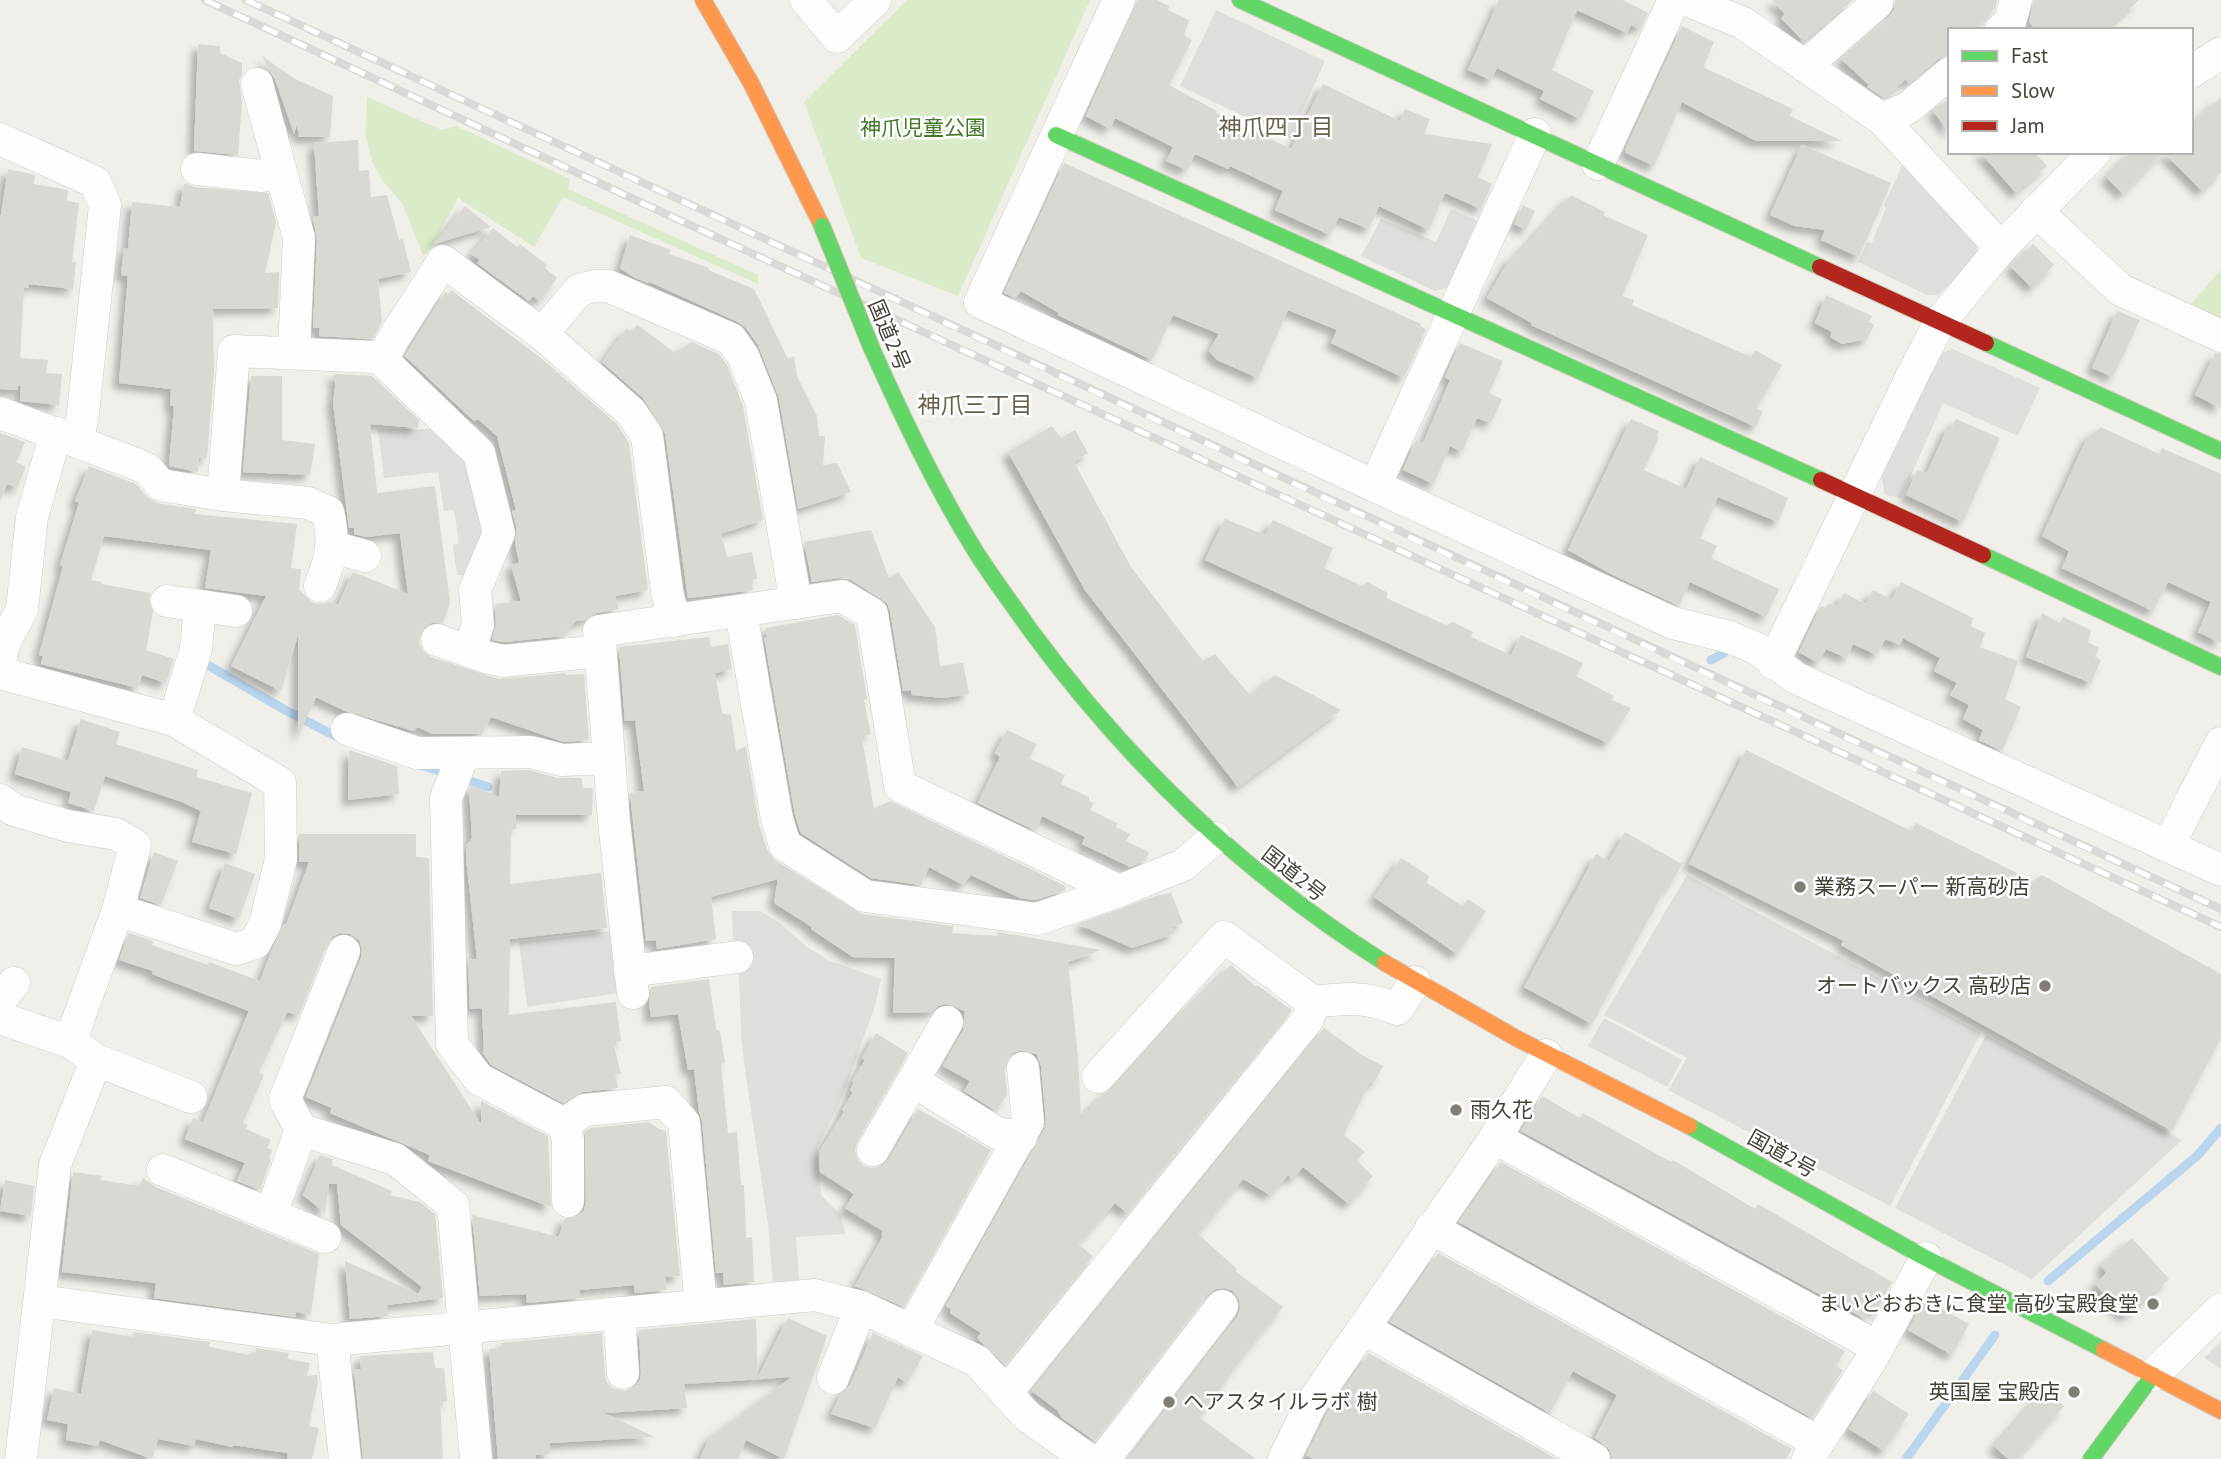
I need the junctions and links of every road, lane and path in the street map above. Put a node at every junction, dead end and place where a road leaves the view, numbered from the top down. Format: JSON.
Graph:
{"nodes":[{"id":1,"x":703,"y":0,"type":"edge"},
{"id":2,"x":806,"y":0,"type":"edge"},
{"id":3,"x":875,"y":0,"type":"edge"},
{"id":4,"x":1119,"y":0,"type":"edge"},
{"id":5,"x":1240,"y":0,"type":"edge"},
{"id":6,"x":1674,"y":0,"type":"edge"},
{"id":7,"x":1687,"y":0,"type":"edge"},
{"id":8,"x":2016,"y":0,"type":"edge"},
{"id":9,"x":1877,"y":3,"type":"dead end"},
{"id":10,"x":1749,"y":11,"type":"edge"},
{"id":11,"x":2003,"y":28,"type":"edge"},
{"id":12,"x":2221,"y":53,"type":"edge"},
{"id":13,"x":1805,"y":66,"type":"junction"},
{"id":14,"x":2193,"y":71,"type":"edge"},
{"id":15,"x":1948,"y":75,"type":"edge"},
{"id":16,"x":257,"y":85,"type":"dead end"},
{"id":17,"x":1882,"y":119,"type":"junction"},
{"id":18,"x":1535,"y":134,"type":"junction"},
{"id":19,"x":1056,"y":135,"type":"junction"},
{"id":20,"x":0,"y":139,"type":"edge"},
{"id":21,"x":2093,"y":154,"type":"edge"},
{"id":22,"x":1598,"y":164,"type":"junction"},
{"id":23,"x":197,"y":169,"type":"dead end"},
{"id":24,"x":280,"y":169,"type":"junction"},
{"id":25,"x":2036,"y":211,"type":"junction"},
{"id":26,"x":2001,"y":248,"type":"junction"},
{"id":27,"x":1455,"y":314,"type":"junction"},
{"id":28,"x":1940,"y":322,"type":"junction"},
{"id":29,"x":542,"y":334,"type":"junction"},
{"id":30,"x":2221,"y":336,"type":"edge"},
{"id":31,"x":294,"y":353,"type":"junction"},
{"id":32,"x":382,"y":360,"type":"junction"},
{"id":33,"x":0,"y":413,"type":"edge"},
{"id":34,"x":67,"y":437,"type":"junction"},
{"id":35,"x":2221,"y":451,"type":"edge"},
{"id":36,"x":1375,"y":486,"type":"junction"},
{"id":37,"x":223,"y":495,"type":"junction"},
{"id":38,"x":1854,"y":495,"type":"junction"},
{"id":39,"x":332,"y":547,"type":"junction"},
{"id":40,"x":365,"y":556,"type":"dead end"},
{"id":41,"x":320,"y":586,"type":"dead end"},
{"id":42,"x":167,"y":601,"type":"dead end"},
{"id":43,"x":796,"y":603,"type":"junction"},
{"id":44,"x":200,"y":606,"type":"junction"},
{"id":45,"x":236,"y":611,"type":"dead end"},
{"id":46,"x":741,"y":612,"type":"junction"},
{"id":47,"x":674,"y":621,"type":"junction"},
{"id":48,"x":437,"y":640,"type":"dead end"},
{"id":49,"x":469,"y":651,"type":"junction"},
{"id":50,"x":600,"y":651,"type":"junction"},
{"id":51,"x":1773,"y":663,"type":"junction"},
{"id":52,"x":0,"y":665,"type":"edge"},
{"id":53,"x":2221,"y":667,"type":"edge"},
{"id":54,"x":0,"y":673,"type":"edge"},
{"id":55,"x":174,"y":720,"type":"junction"},
{"id":56,"x":347,"y":729,"type":"dead end"},
{"id":57,"x":2221,"y":743,"type":"edge"},
{"id":58,"x":464,"y":753,"type":"junction"},
{"id":59,"x":609,"y":758,"type":"junction"},
{"id":60,"x":0,"y":800,"type":"edge"},
{"id":61,"x":1214,"y":838,"type":"junction"},
{"id":62,"x":2168,"y":846,"type":"junction"},
{"id":63,"x":2221,"y":870,"type":"edge"},
{"id":64,"x":1119,"y":891,"type":"junction"},
{"id":65,"x":118,"y":910,"type":"junction"},
{"id":66,"x":344,"y":951,"type":"dead end"},
{"id":67,"x":737,"y":957,"type":"dead end"},
{"id":68,"x":1415,"y":982,"type":"junction"},
{"id":69,"x":1313,"y":1002,"type":"junction"},
{"id":70,"x":0,"y":1018,"type":"edge"},
{"id":71,"x":947,"y":1022,"type":"dead end"},
{"id":72,"x":70,"y":1042,"type":"junction"},
{"id":73,"x":1546,"y":1055,"type":"junction"},
{"id":74,"x":96,"y":1060,"type":"junction"},
{"id":75,"x":1023,"y":1068,"type":"dead end"},
{"id":76,"x":1098,"y":1077,"type":"dead end"},
{"id":77,"x":913,"y":1081,"type":"junction"},
{"id":78,"x":191,"y":1097,"type":"dead end"},
{"id":79,"x":564,"y":1124,"type":"junction"},
{"id":80,"x":301,"y":1130,"type":"junction"},
{"id":81,"x":1021,"y":1137,"type":"junction"},
{"id":82,"x":1495,"y":1138,"type":"junction"},
{"id":83,"x":874,"y":1151,"type":"dead end"},
{"id":84,"x":163,"y":1170,"type":"dead end"},
{"id":85,"x":568,"y":1201,"type":"dead end"},
{"id":86,"x":271,"y":1214,"type":"junction"},
{"id":87,"x":1431,"y":1228,"type":"junction"},
{"id":88,"x":325,"y":1237,"type":"dead end"},
{"id":89,"x":1926,"y":1258,"type":"junction"},
{"id":90,"x":40,"y":1301,"type":"junction"},
{"id":91,"x":701,"y":1306,"type":"junction"},
{"id":92,"x":1222,"y":1306,"type":"dead end"},
{"id":93,"x":862,"y":1307,"type":"junction"},
{"id":94,"x":2221,"y":1309,"type":"edge"},
{"id":95,"x":619,"y":1313,"type":"junction"},
{"id":96,"x":465,"y":1327,"type":"junction"},
{"id":97,"x":1363,"y":1328,"type":"junction"},
{"id":98,"x":911,"y":1331,"type":"junction"},
{"id":99,"x":332,"y":1340,"type":"junction"},
{"id":100,"x":1877,"y":1347,"type":"junction"},
{"id":101,"x":622,"y":1373,"type":"dead end"},
{"id":102,"x":2153,"y":1375,"type":"junction"},
{"id":103,"x":833,"y":1378,"type":"dead end"},
{"id":104,"x":1006,"y":1393,"type":"junction"},
{"id":105,"x":2221,"y":1411,"type":"edge"},
{"id":106,"x":1543,"y":1447,"type":"edge"},
{"id":107,"x":1813,"y":1450,"type":"edge"},
{"id":108,"x":21,"y":1459,"type":"edge"},
{"id":109,"x":345,"y":1459,"type":"edge"},
{"id":110,"x":476,"y":1459,"type":"edge"},
{"id":111,"x":1087,"y":1459,"type":"edge"},
{"id":112,"x":1104,"y":1459,"type":"edge"},
{"id":113,"x":1284,"y":1459,"type":"edge"},
{"id":114,"x":1594,"y":1459,"type":"edge"},
{"id":115,"x":2091,"y":1459,"type":"edge"}],
"edges":[{"from":1,"to":61,"type":"main road","name":"国道2号","bridge":true},
{"from":2,"to":3,"type":"street"},
{"from":4,"to":19,"type":"street"},
{"from":5,"to":18,"type":"main road"},
{"from":6,"to":22,"type":"street"},
{"from":7,"to":10,"type":"street"},
{"from":8,"to":11,"type":"street"},
{"from":9,"to":13,"type":"street"},
{"from":10,"to":13,"type":"street"},
{"from":12,"to":14,"type":"street"},
{"from":13,"to":17,"type":"street"},
{"from":15,"to":17,"type":"street"},
{"from":16,"to":24,"type":"street"},
{"from":17,"to":26,"type":"street"},
{"from":18,"to":22,"type":"main road"},
{"from":18,"to":27,"type":"street"},
{"from":19,"to":27,"type":"main road"},
{"from":19,"to":36,"type":"street"},
{"from":20,"to":34,"type":"street"},
{"from":21,"to":25,"type":"street"},
{"from":22,"to":28,"type":"main road"},
{"from":23,"to":24,"type":"street"},
{"from":24,"to":31,"type":"street"},
{"from":25,"to":26,"type":"street"},
{"from":25,"to":30,"type":"street"},
{"from":26,"to":28,"type":"street"},
{"from":27,"to":36,"type":"street"},
{"from":27,"to":38,"type":"main road"},
{"from":28,"to":35,"type":"main road"},
{"from":28,"to":38,"type":"street"},
{"from":29,"to":32,"type":"street"},
{"from":29,"to":43,"type":"street"},
{"from":29,"to":47,"type":"street"},
{"from":31,"to":32,"type":"street"},
{"from":31,"to":37,"type":"street"},
{"from":32,"to":49,"type":"street"},
{"from":33,"to":34,"type":"street"},
{"from":34,"to":37,"type":"street"},
{"from":34,"to":52,"type":"street"},
{"from":36,"to":51,"type":"street"},
{"from":37,"to":39,"type":"street"},
{"from":38,"to":51,"type":"street"},
{"from":38,"to":53,"type":"main road"},
{"from":39,"to":40,"type":"street"},
{"from":39,"to":41,"type":"street"},
{"from":42,"to":44,"type":"street"},
{"from":43,"to":46,"type":"street"},
{"from":43,"to":64,"type":"street"},
{"from":44,"to":45,"type":"street"},
{"from":44,"to":55,"type":"street"},
{"from":46,"to":47,"type":"street"},
{"from":46,"to":64,"type":"street"},
{"from":47,"to":50,"type":"street"},
{"from":48,"to":49,"type":"street"},
{"from":49,"to":50,"type":"street"},
{"from":50,"to":59,"type":"street"},
{"from":51,"to":62,"type":"street"},
{"from":54,"to":55,"type":"street"},
{"from":55,"to":65,"type":"street"},
{"from":56,"to":58,"type":"street"},
{"from":57,"to":62,"type":"street"},
{"from":58,"to":59,"type":"street"},
{"from":58,"to":79,"type":"street"},
{"from":59,"to":67,"type":"street"},
{"from":60,"to":65,"type":"street"},
{"from":61,"to":64,"type":"street"},
{"from":61,"to":68,"type":"main road","name":"国道2号"},
{"from":62,"to":63,"type":"street"},
{"from":65,"to":72,"type":"street"},
{"from":66,"to":80,"type":"street"},
{"from":68,"to":69,"type":"street"},
{"from":68,"to":73,"type":"main road","name":"国道2号"},
{"from":69,"to":76,"type":"street"},
{"from":69,"to":104,"type":"street"},
{"from":70,"to":72,"type":"street"},
{"from":71,"to":77,"type":"street"},
{"from":72,"to":74,"type":"street"},
{"from":73,"to":82,"type":"street"},
{"from":73,"to":89,"type":"main road","name":"国道2号"},
{"from":74,"to":78,"type":"street"},
{"from":74,"to":90,"type":"street"},
{"from":75,"to":81,"type":"street"},
{"from":77,"to":81,"type":"street"},
{"from":77,"to":83,"type":"street"},
{"from":79,"to":85,"type":"street"},
{"from":79,"to":91,"type":"street"},
{"from":80,"to":86,"type":"street"},
{"from":80,"to":96,"type":"street"},
{"from":81,"to":98,"type":"street"},
{"from":82,"to":87,"type":"street"},
{"from":82,"to":100,"type":"street"},
{"from":84,"to":86,"type":"street"},
{"from":86,"to":88,"type":"street"},
{"from":87,"to":97,"type":"street"},
{"from":87,"to":107,"type":"street"},
{"from":89,"to":100,"type":"street"},
{"from":89,"to":102,"type":"main road","name":"国道2号"},
{"from":90,"to":99,"type":"street"},
{"from":90,"to":108,"type":"street"},
{"from":91,"to":93,"type":"street"},
{"from":91,"to":95,"type":"street"},
{"from":92,"to":112,"type":"street"},
{"from":93,"to":98,"type":"street"},
{"from":93,"to":103,"type":"street"},
{"from":94,"to":102,"type":"street"},
{"from":95,"to":96,"type":"street"},
{"from":95,"to":101,"type":"street"},
{"from":96,"to":99,"type":"street"},
{"from":96,"to":110,"type":"street"},
{"from":97,"to":106,"type":"street"},
{"from":97,"to":113,"type":"street"},
{"from":98,"to":104,"type":"street"},
{"from":99,"to":109,"type":"street"},
{"from":100,"to":107,"type":"street"},
{"from":102,"to":105,"type":"main road","name":"国道2号"},
{"from":102,"to":115,"type":"main road"},
{"from":104,"to":111,"type":"street"},
{"from":106,"to":114,"type":"street"}]}
